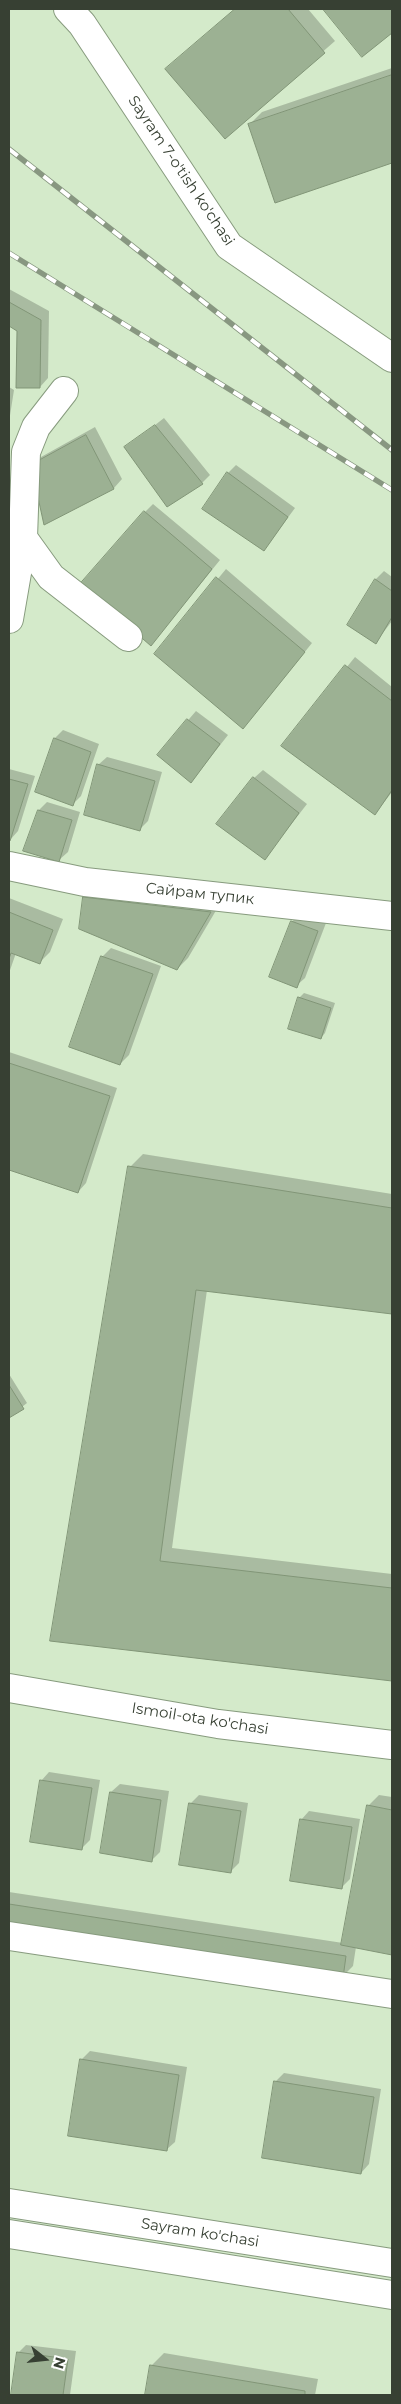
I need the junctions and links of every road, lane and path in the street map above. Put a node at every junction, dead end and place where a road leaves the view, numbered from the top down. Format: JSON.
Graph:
{"nodes":[{"id":1,"x":68,"y":9,"type":"edge"},
{"id":2,"x":392,"y":358,"type":"edge"},
{"id":3,"x":64,"y":391,"type":"dead end"},
{"id":4,"x":23,"y":538,"type":"junction"},
{"id":5,"x":9,"y":619,"type":"edge"},
{"id":6,"x":128,"y":637,"type":"dead end"},
{"id":7,"x":9,"y":866,"type":"edge"},
{"id":8,"x":392,"y":916,"type":"edge"},
{"id":9,"x":9,"y":1688,"type":"edge"},
{"id":10,"x":392,"y":1745,"type":"edge"},
{"id":11,"x":9,"y":1936,"type":"edge"},
{"id":12,"x":392,"y":1994,"type":"edge"},
{"id":13,"x":9,"y":2203,"type":"edge"},
{"id":14,"x":9,"y":2234,"type":"edge"},
{"id":15,"x":392,"y":2263,"type":"edge"},
{"id":16,"x":392,"y":2294,"type":"edge"}],
"edges":[{"from":1,"to":2,"type":"street","name":"Sayram 7-o'tish ko'chasi"},
{"from":3,"to":4,"type":"street"},
{"from":4,"to":5,"type":"street"},
{"from":4,"to":6,"type":"street"},
{"from":7,"to":8,"type":"street","name":"Сайрам тупик"},
{"from":9,"to":10,"type":"street","name":"Ismoil-ota ko'chasi"},
{"from":11,"to":12,"type":"street"},
{"from":13,"to":15,"type":"street","name":"Sayram ko'chasi"},
{"from":14,"to":16,"type":"street","name":"Sayram ko'chasi"}]}
